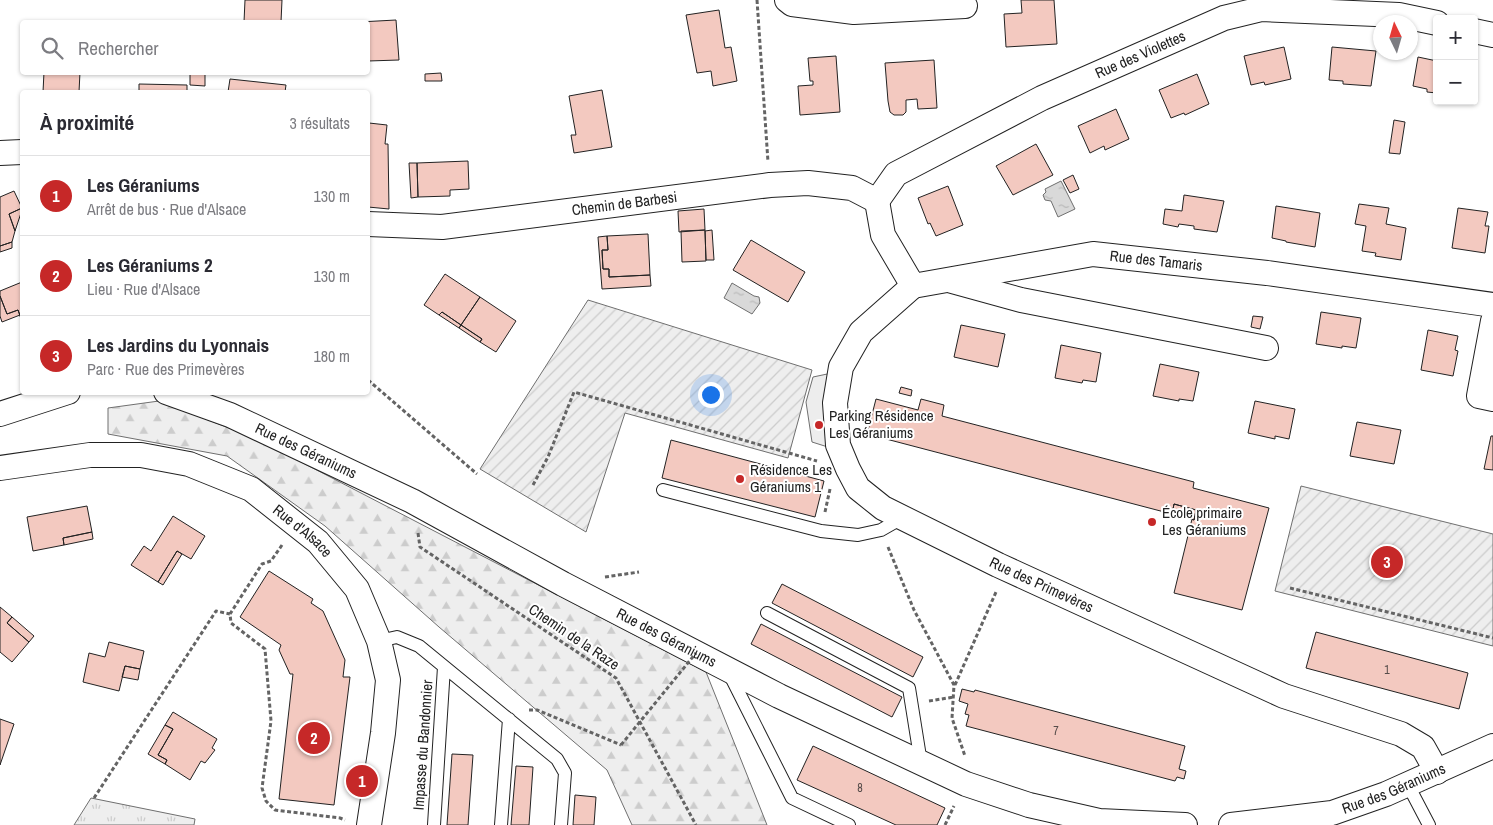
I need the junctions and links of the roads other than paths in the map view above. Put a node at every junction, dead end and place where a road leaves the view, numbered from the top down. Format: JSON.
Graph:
{"nodes":[{"id":1,"x":787,"y":0,"type":"edge"},
{"id":2,"x":965,"y":6,"type":"dead end"},
{"id":3,"x":1222,"y":9,"type":"edge"},
{"id":4,"x":1433,"y":22,"type":"edge"},
{"id":5,"x":1478,"y":32,"type":"edge"},
{"id":6,"x":1493,"y":35,"type":"edge"},
{"id":7,"x":20,"y":152,"type":"edge"},
{"id":8,"x":0,"y":153,"type":"edge"},
{"id":9,"x":877,"y":201,"type":"junction"},
{"id":10,"x":370,"y":224,"type":"edge"},
{"id":11,"x":948,"y":280,"type":"junction"},
{"id":12,"x":913,"y":286,"type":"junction"},
{"id":13,"x":1493,"y":305,"type":"edge"},
{"id":14,"x":1493,"y":322,"type":"edge"},
{"id":15,"x":1266,"y":348,"type":"dead end"},
{"id":16,"x":59,"y":395,"type":"edge"},
{"id":17,"x":174,"y":395,"type":"edge"},
{"id":18,"x":1493,"y":399,"type":"edge"},
{"id":19,"x":0,"y":414,"type":"edge"},
{"id":20,"x":0,"y":468,"type":"edge"},
{"id":21,"x":663,"y":490,"type":"dead end"},
{"id":22,"x":902,"y":518,"type":"junction"},
{"id":23,"x":767,"y":613,"type":"dead end"},
{"id":24,"x":379,"y":641,"type":"junction"},
{"id":25,"x":444,"y":667,"type":"junction"},
{"id":26,"x":726,"y":668,"type":"junction"},
{"id":27,"x":505,"y":715,"type":"junction"},
{"id":28,"x":1493,"y":746,"type":"edge"},
{"id":29,"x":921,"y":763,"type":"junction"},
{"id":30,"x":1437,"y":772,"type":"junction"},
{"id":31,"x":1408,"y":785,"type":"junction"},
{"id":32,"x":358,"y":823,"type":"edge"},
{"id":33,"x":1133,"y":824,"type":"edge"},
{"id":34,"x":434,"y":825,"type":"edge"},
{"id":35,"x":501,"y":825,"type":"edge"},
{"id":36,"x":562,"y":825,"type":"edge"},
{"id":37,"x":849,"y":825,"type":"edge"},
{"id":38,"x":1185,"y":825,"type":"edge"},
{"id":39,"x":1230,"y":825,"type":"edge"},
{"id":40,"x":1429,"y":825,"type":"edge"}],
"edges":[{"from":1,"to":2,"type":"street"},
{"from":3,"to":4,"type":"street","name":"Rue des Violettes"},
{"from":3,"to":9,"type":"street","name":"Rue des Violettes"},
{"from":5,"to":6,"type":"street"},
{"from":7,"to":8,"type":"street"},
{"from":9,"to":10,"type":"street","name":"Chemin de Barbesi"},
{"from":9,"to":12,"type":"street"},
{"from":11,"to":12,"type":"street","name":"Rue des Tamaris"},
{"from":11,"to":13,"type":"street","name":"Rue des Tamaris"},
{"from":11,"to":15,"type":"street"},
{"from":12,"to":22,"type":"street","name":"Rue des Primevères"},
{"from":14,"to":18,"type":"street"},
{"from":16,"to":19,"type":"street"},
{"from":17,"to":26,"type":"street","name":"Rue des Géraniums"},
{"from":20,"to":24,"type":"street","name":"Rue d'Alsace"},
{"from":21,"to":22,"type":"lane"},
{"from":22,"to":30,"type":"street","name":"Rue des Primevères"},
{"from":23,"to":29,"type":"lane"},
{"from":24,"to":25,"type":"lane","name":"Impasse du Bandonnier"},
{"from":24,"to":32,"type":"street","name":"Rue d'Alsace"},
{"from":25,"to":27,"type":"lane","name":"Impasse du Bandonnier"},
{"from":25,"to":34,"type":"lane","name":"Impasse du Bandonnier"},
{"from":26,"to":29,"type":"street","name":"Rue des Géraniums"},
{"from":26,"to":37,"type":"lane"},
{"from":27,"to":35,"type":"lane"},
{"from":27,"to":36,"type":"lane","name":"Impasse du Bandonnier"},
{"from":28,"to":30,"type":"street","name":"Rue des Géraniums"},
{"from":29,"to":33,"type":"street","name":"Rue des Géraniums"},
{"from":30,"to":31,"type":"street","name":"Rue des Géraniums"},
{"from":31,"to":39,"type":"street","name":"Rue des Géraniums"},
{"from":31,"to":40,"type":"lane"},
{"from":33,"to":38,"type":"street","name":"Rue des Géraniums"}]}
